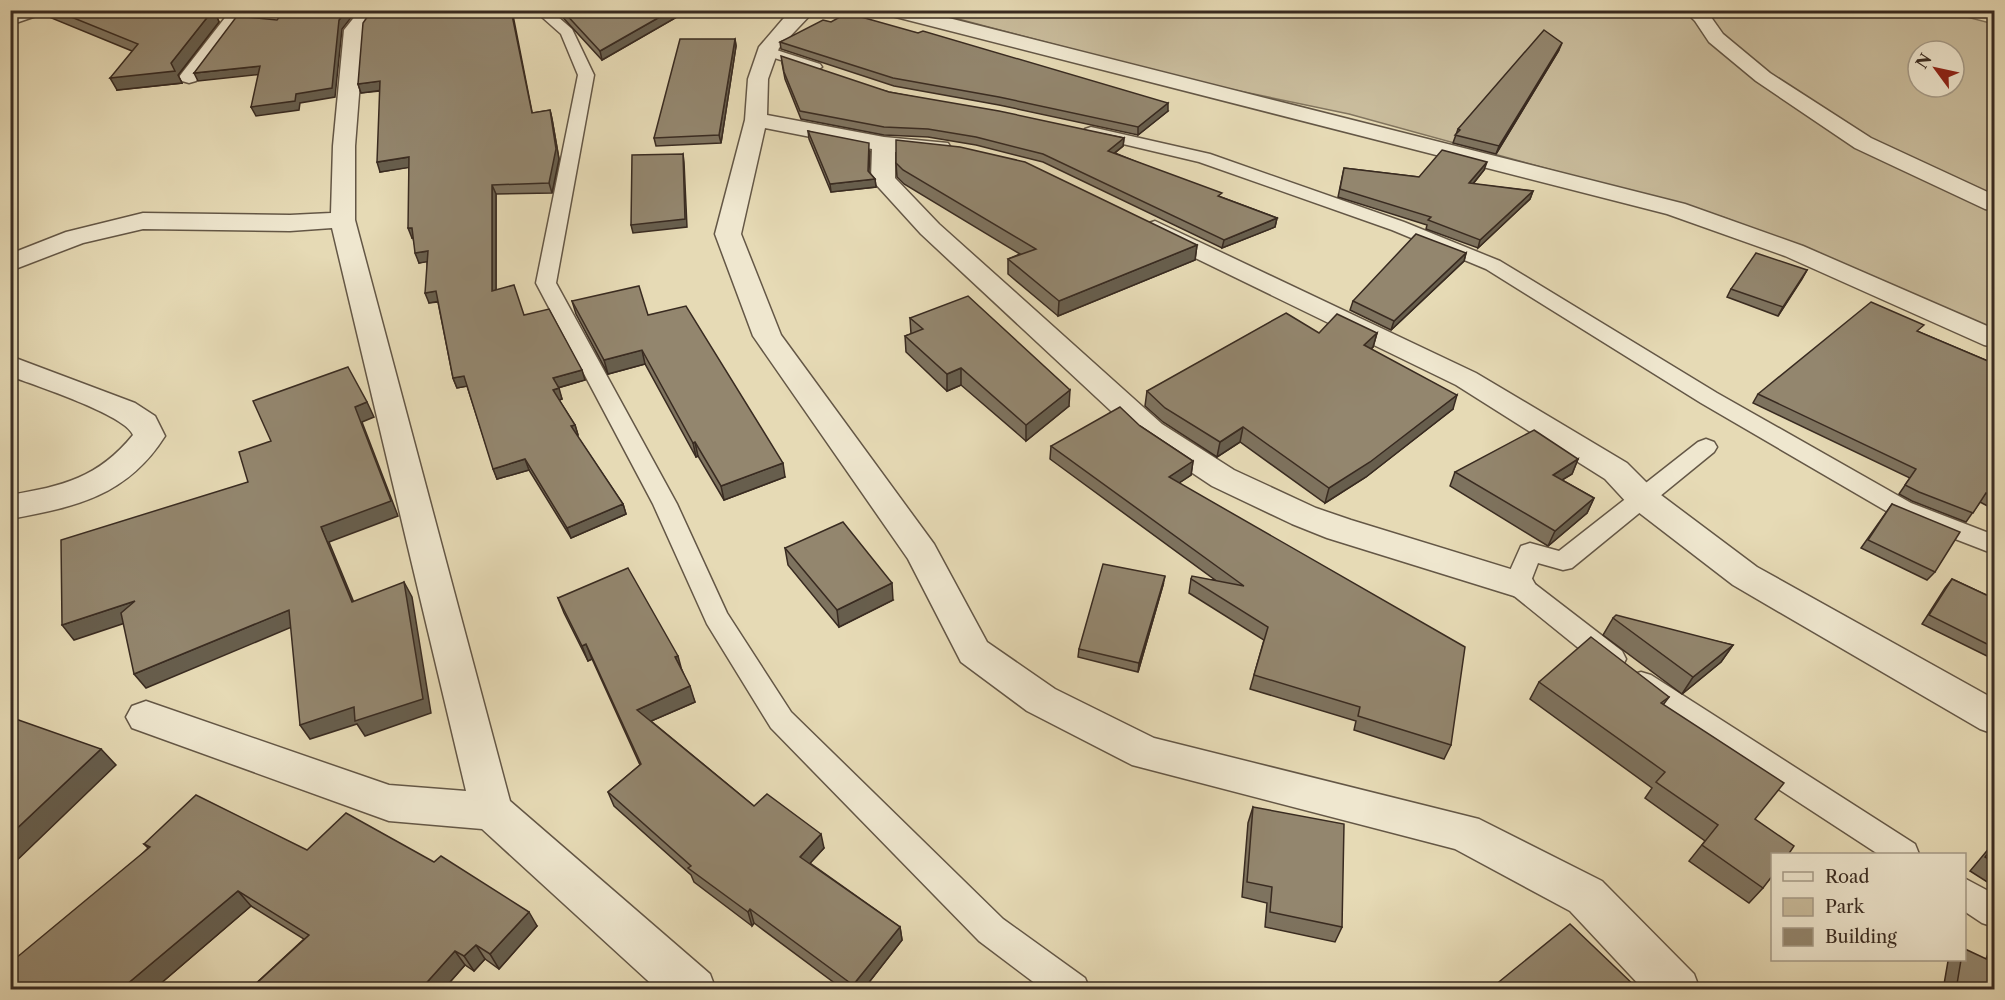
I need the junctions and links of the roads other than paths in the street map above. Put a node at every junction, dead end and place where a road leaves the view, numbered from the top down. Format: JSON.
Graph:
{"nodes":[{"id":1,"x":35,"y":10,"type":"edge"},
{"id":2,"x":244,"y":10,"type":"edge"},
{"id":3,"x":370,"y":10,"type":"edge"},
{"id":4,"x":541,"y":10,"type":"edge"},
{"id":5,"x":806,"y":10,"type":"edge"},
{"id":6,"x":891,"y":10,"type":"edge"},
{"id":7,"x":1693,"y":10,"type":"edge"},
{"id":8,"x":10,"y":19,"type":"edge"},
{"id":9,"x":767,"y":51,"type":"junction"},
{"id":10,"x":829,"y":72,"type":"edge"},
{"id":11,"x":189,"y":77,"type":"dead end"},
{"id":12,"x":756,"y":120,"type":"junction"},
{"id":13,"x":1070,"y":128,"type":"edge"},
{"id":14,"x":884,"y":144,"type":"junction"},
{"id":15,"x":967,"y":153,"type":"edge"},
{"id":16,"x":1995,"y":204,"type":"edge"},
{"id":17,"x":1133,"y":218,"type":"edge"},
{"id":18,"x":343,"y":220,"type":"junction"},
{"id":19,"x":10,"y":263,"type":"edge"},
{"id":20,"x":1995,"y":339,"type":"edge"},
{"id":21,"x":10,"y":364,"type":"edge"},
{"id":22,"x":1706,"y":447,"type":"dead end"},
{"id":23,"x":1641,"y":497,"type":"junction"},
{"id":24,"x":10,"y":507,"type":"edge"},
{"id":25,"x":1995,"y":545,"type":"edge"},
{"id":26,"x":1516,"y":584,"type":"junction"},
{"id":27,"x":146,"y":717,"type":"dead end"},
{"id":28,"x":1995,"y":718,"type":"edge"},
{"id":29,"x":492,"y":811,"type":"junction"},
{"id":30,"x":1901,"y":853,"type":"edge"},
{"id":31,"x":1966,"y":894,"type":"edge"},
{"id":32,"x":1995,"y":912,"type":"edge"},
{"id":33,"x":693,"y":990,"type":"edge"},
{"id":34,"x":1073,"y":990,"type":"edge"},
{"id":35,"x":1677,"y":990,"type":"edge"}],
"edges":[{"from":1,"to":8,"type":"street"},
{"from":2,"to":11,"type":"street"},
{"from":3,"to":18,"type":"street"},
{"from":4,"to":34,"type":"lane"},
{"from":5,"to":9,"type":"street"},
{"from":6,"to":20,"type":"street"},
{"from":7,"to":16,"type":"street"},
{"from":9,"to":10,"type":"lane"},
{"from":9,"to":12,"type":"street"},
{"from":12,"to":14,"type":"street"},
{"from":12,"to":35,"type":"street"},
{"from":13,"to":25,"type":"lane"},
{"from":14,"to":15,"type":"street"},
{"from":14,"to":26,"type":"street"},
{"from":17,"to":23,"type":"street"},
{"from":18,"to":19,"type":"street"},
{"from":18,"to":29,"type":"street"},
{"from":21,"to":24,"type":"street"},
{"from":22,"to":23,"type":"lane"},
{"from":23,"to":26,"type":"lane"},
{"from":23,"to":28,"type":"street"},
{"from":26,"to":30,"type":"lane"},
{"from":27,"to":29,"type":"street"},
{"from":29,"to":33,"type":"street"},
{"from":31,"to":32,"type":"lane"}]}
